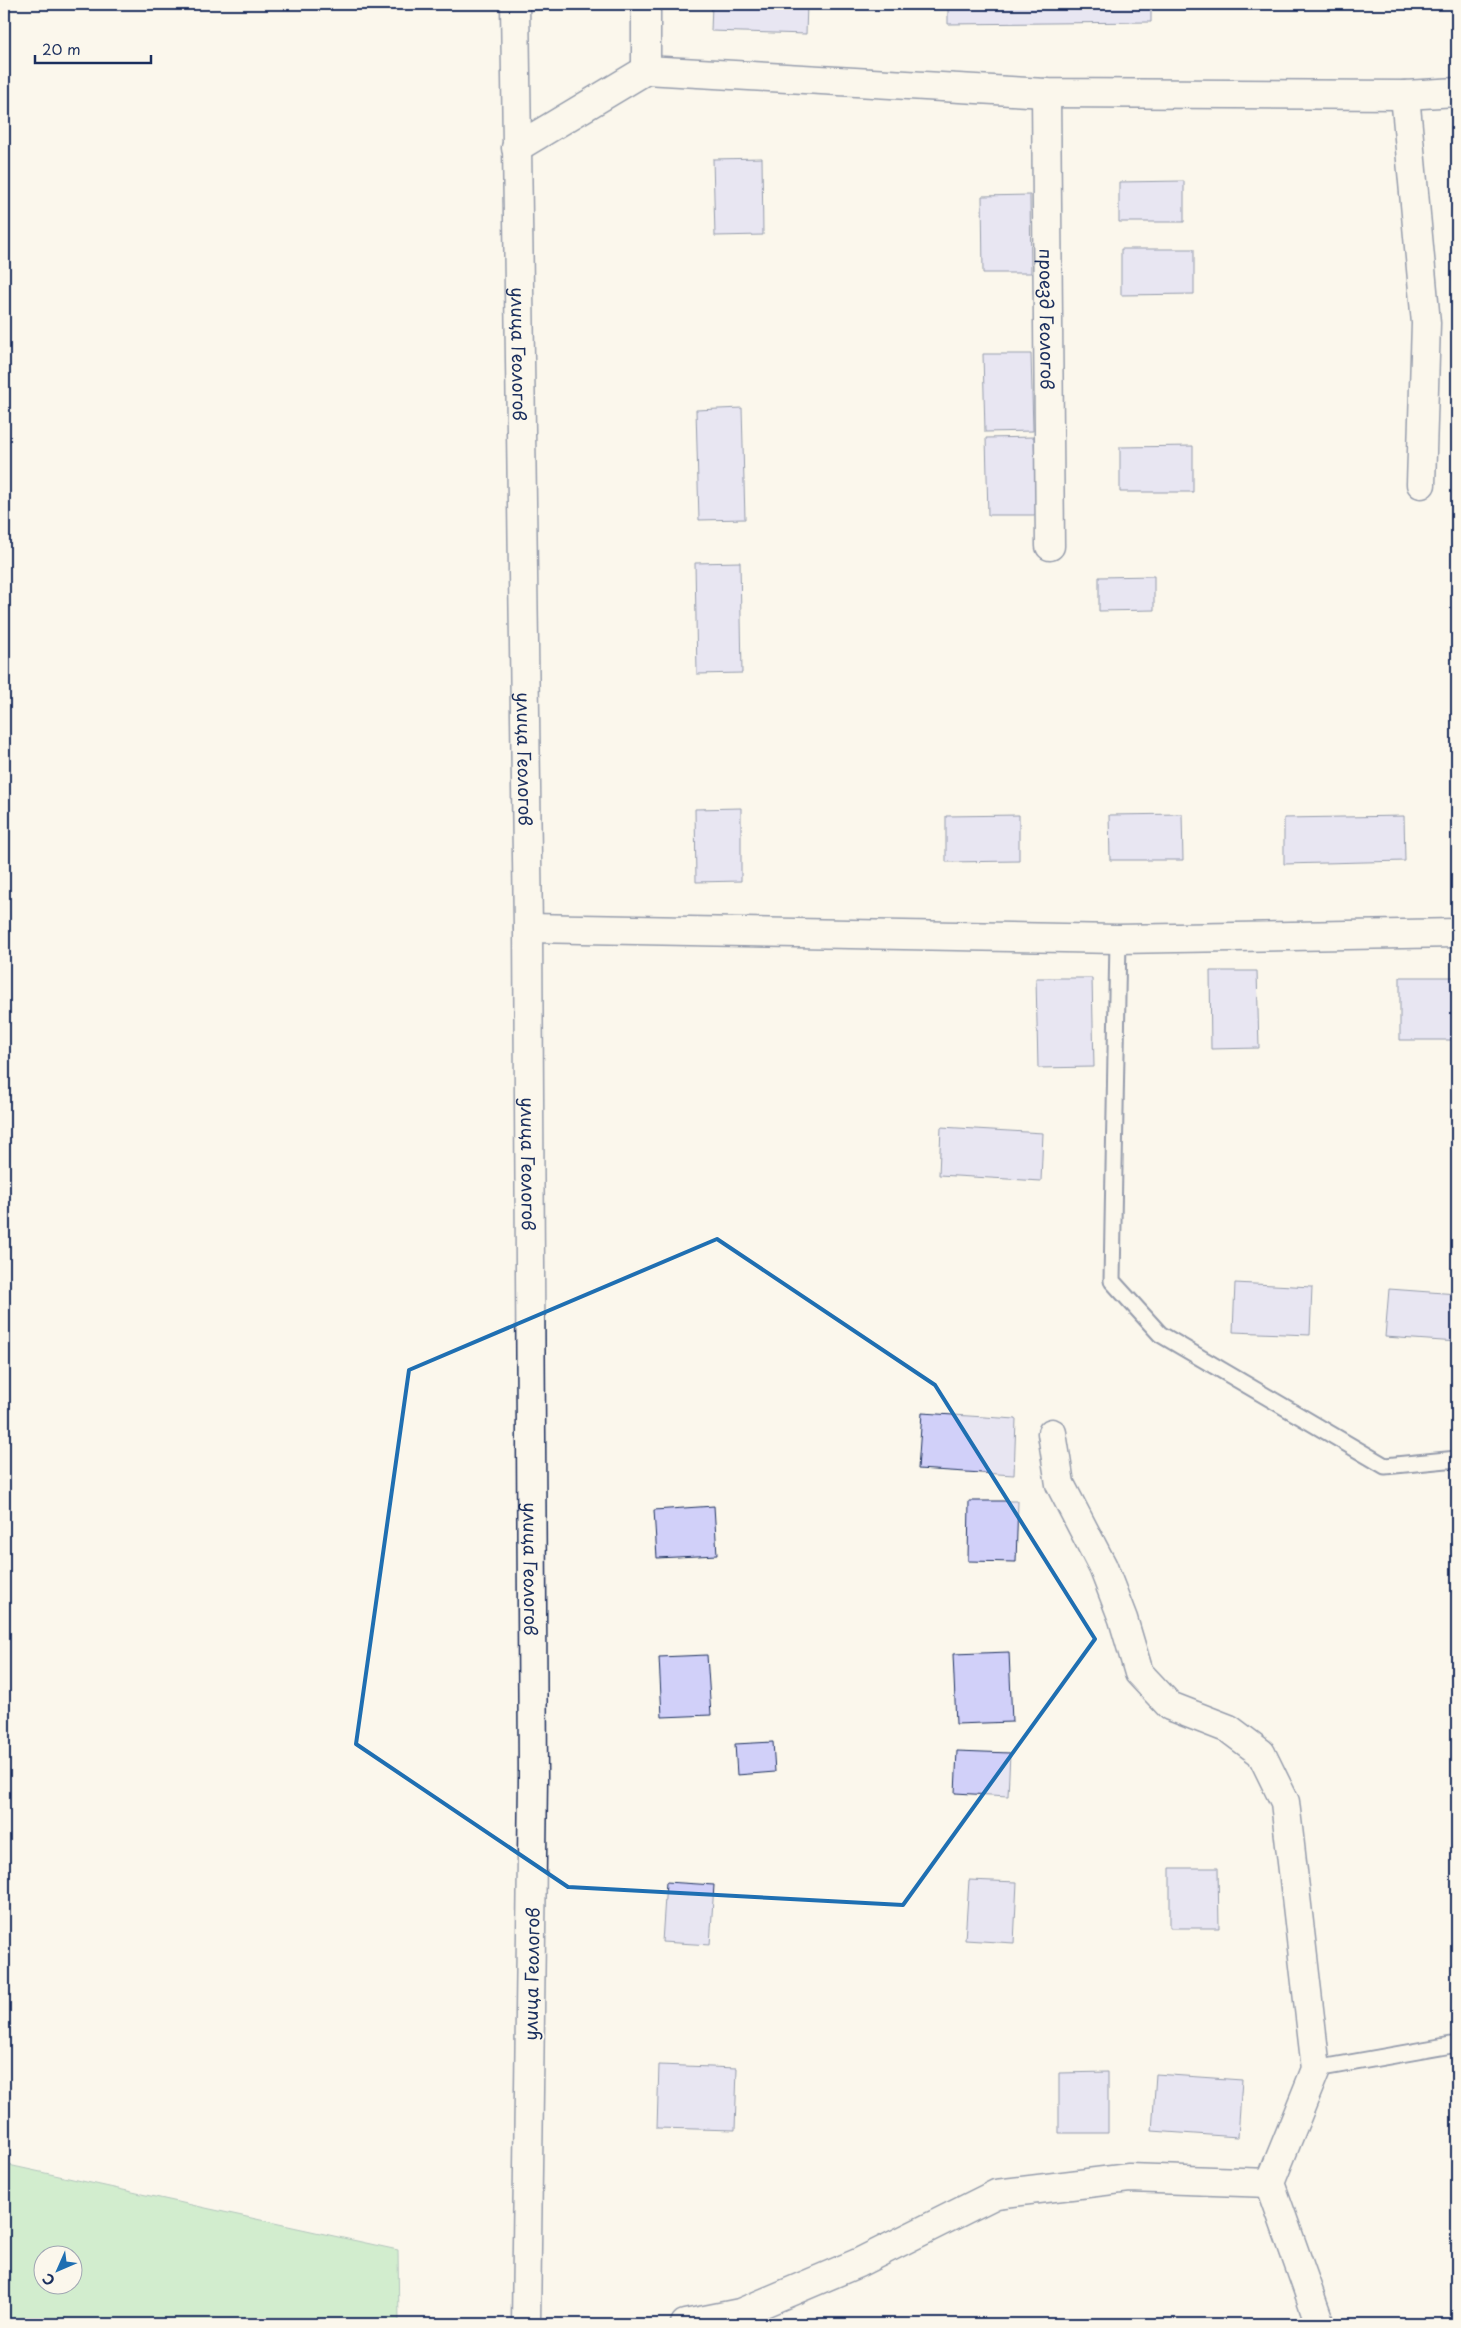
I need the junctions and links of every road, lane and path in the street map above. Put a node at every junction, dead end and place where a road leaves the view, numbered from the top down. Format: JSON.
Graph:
{"nodes":[{"id":1,"x":515,"y":4,"type":"edge"},
{"id":2,"x":646,"y":4,"type":"edge"},
{"id":3,"x":646,"y":70,"type":"junction"},
{"id":4,"x":1457,"y":92,"type":"edge"},
{"id":5,"x":1046,"y":93,"type":"junction"},
{"id":6,"x":1405,"y":94,"type":"junction"},
{"id":7,"x":516,"y":148,"type":"junction"},
{"id":8,"x":1421,"y":484,"type":"dead end"},
{"id":9,"x":1050,"y":546,"type":"dead end"},
{"id":10,"x":528,"y":928,"type":"junction"},
{"id":11,"x":1457,"y":932,"type":"edge"},
{"id":12,"x":1118,"y":939,"type":"junction"},
{"id":13,"x":1052,"y":1433,"type":"dead end"},
{"id":14,"x":1457,"y":1458,"type":"edge"},
{"id":15,"x":1457,"y":2044,"type":"edge"},
{"id":16,"x":1316,"y":2068,"type":"junction"},
{"id":17,"x":1270,"y":2184,"type":"junction"},
{"id":18,"x":526,"y":2324,"type":"edge"},
{"id":19,"x":685,"y":2324,"type":"edge"},
{"id":20,"x":1320,"y":2324,"type":"edge"}],
"edges":[{"from":1,"to":7,"type":"street","name":"улица Геологов"},
{"from":2,"to":3,"type":"street"},
{"from":3,"to":5,"type":"street"},
{"from":3,"to":7,"type":"street"},
{"from":4,"to":6,"type":"street"},
{"from":5,"to":6,"type":"street"},
{"from":5,"to":9,"type":"street","name":"проезд Геологов"},
{"from":6,"to":8,"type":"street"},
{"from":7,"to":10,"type":"street","name":"улица Геологов"},
{"from":10,"to":12,"type":"street"},
{"from":10,"to":18,"type":"street","name":"улица Геологов"},
{"from":11,"to":12,"type":"street"},
{"from":12,"to":14,"type":"lane"},
{"from":13,"to":16,"type":"street"},
{"from":15,"to":16,"type":"lane"},
{"from":16,"to":17,"type":"street"},
{"from":17,"to":19,"type":"street"},
{"from":17,"to":20,"type":"street"}]}
